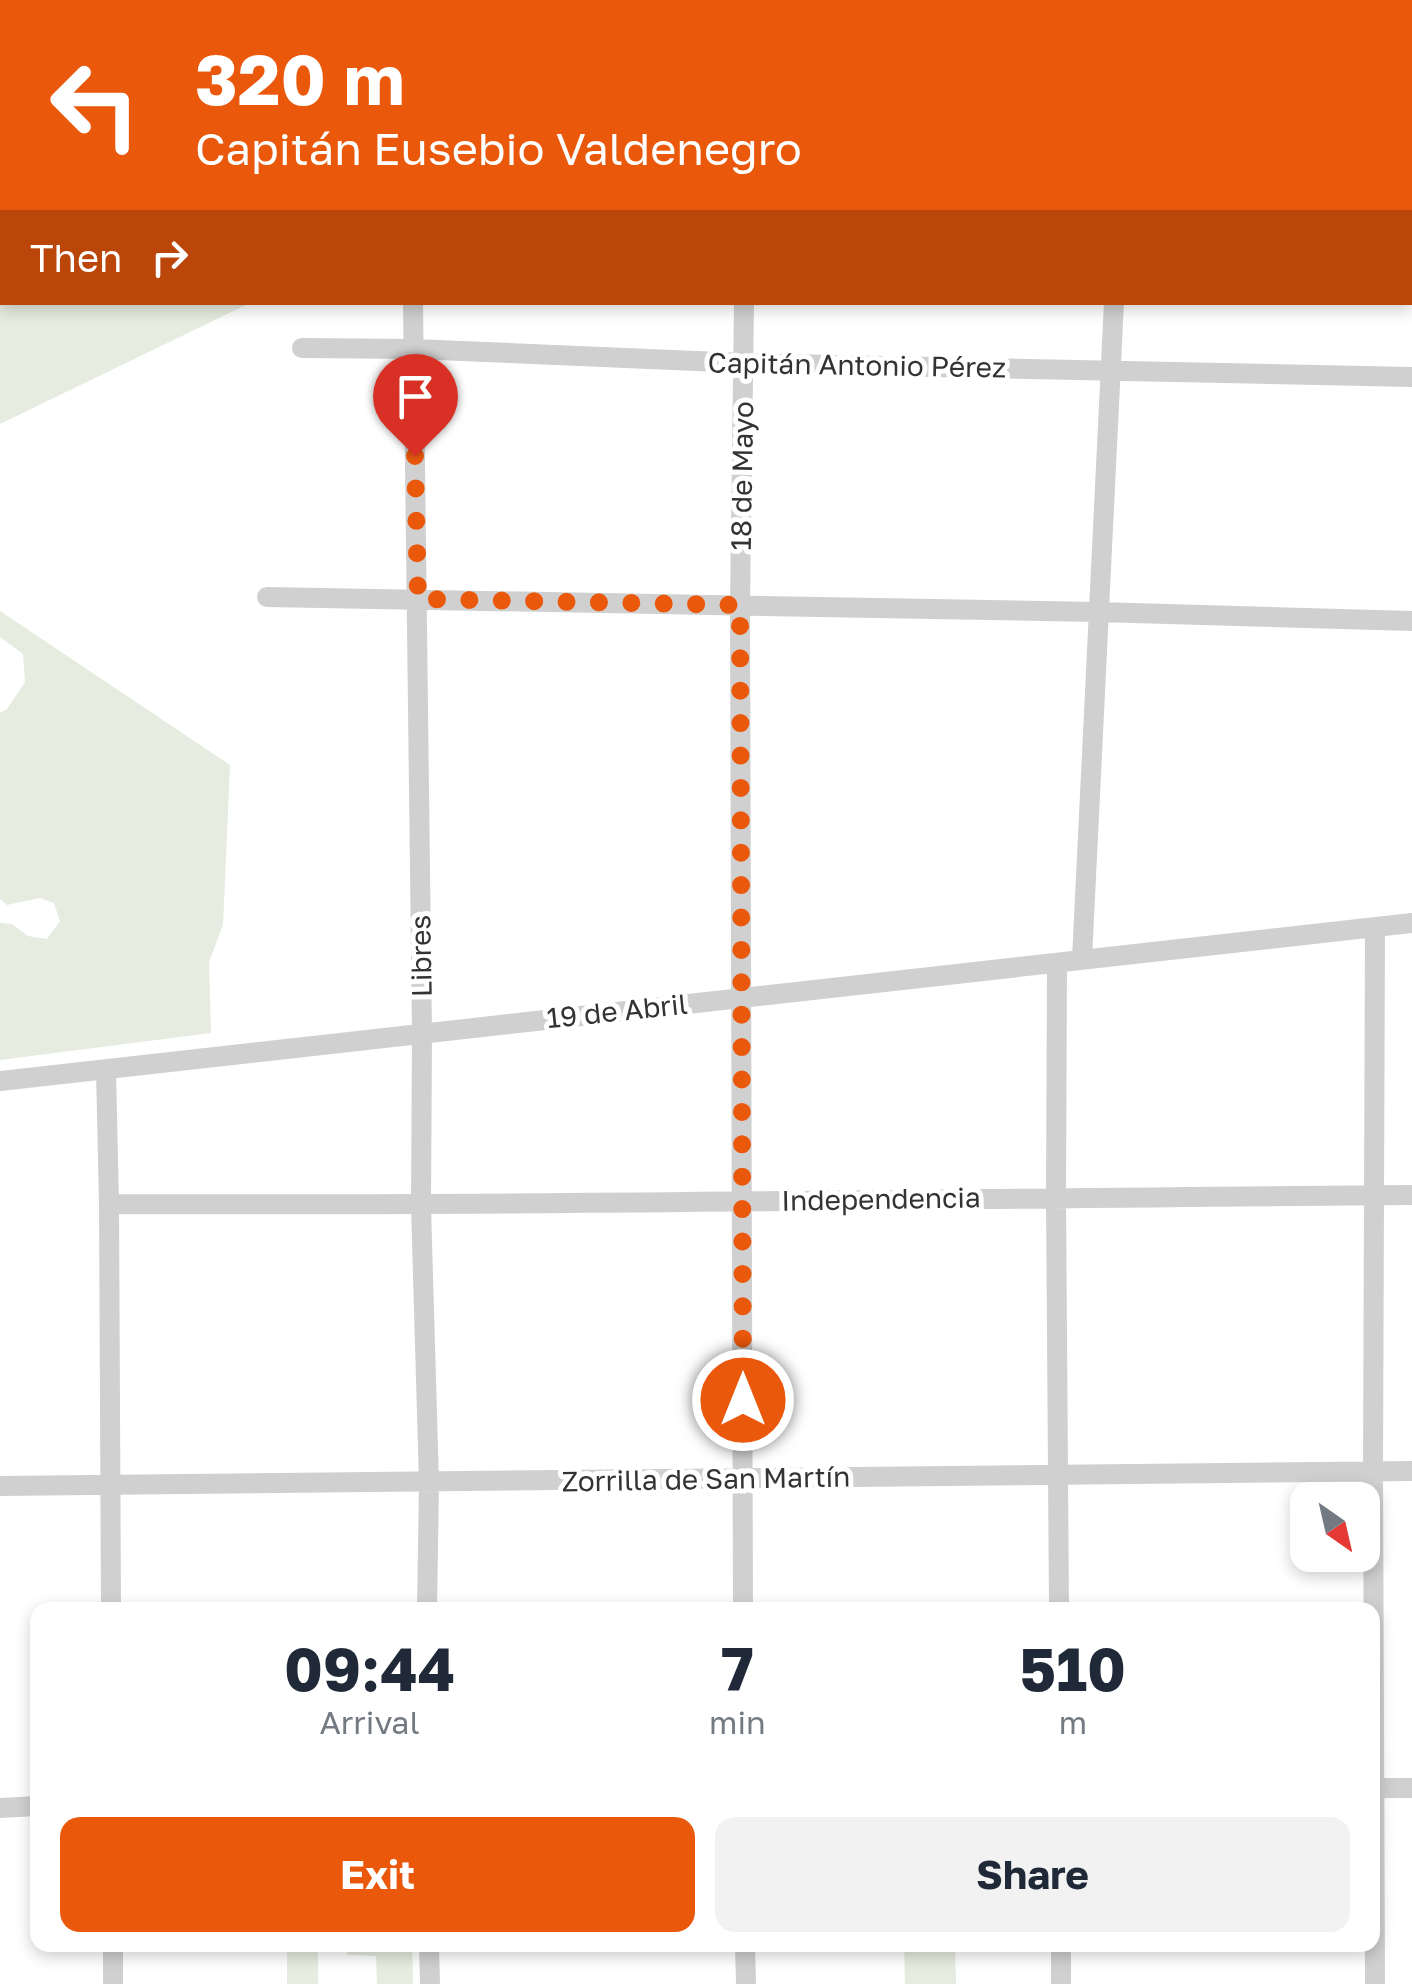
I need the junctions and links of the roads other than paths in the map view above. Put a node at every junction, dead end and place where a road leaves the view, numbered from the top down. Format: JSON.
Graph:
{"nodes":[{"id":1,"x":413,"y":305,"type":"edge"},
{"id":2,"x":744,"y":305,"type":"edge"},
{"id":3,"x":1114,"y":305,"type":"edge"},
{"id":4,"x":302,"y":348,"type":"dead end"},
{"id":5,"x":414,"y":350,"type":"junction"},
{"id":6,"x":743,"y":363,"type":"junction"},
{"id":7,"x":1110,"y":370,"type":"junction"},
{"id":8,"x":1412,"y":377,"type":"edge"},
{"id":9,"x":268,"y":598,"type":"dead end"},
{"id":10,"x":418,"y":599,"type":"junction"},
{"id":11,"x":740,"y":605,"type":"junction"},
{"id":12,"x":1098,"y":612,"type":"junction"},
{"id":13,"x":1412,"y":621,"type":"edge"},
{"id":14,"x":1412,"y":923,"type":"edge"},
{"id":15,"x":1375,"y":929,"type":"junction"},
{"id":16,"x":1082,"y":959,"type":"junction"},
{"id":17,"x":1057,"y":964,"type":"junction"},
{"id":18,"x":742,"y":998,"type":"junction"},
{"id":19,"x":422,"y":1033,"type":"junction"},
{"id":20,"x":106,"y":1070,"type":"junction"},
{"id":21,"x":0,"y":1081,"type":"edge"},
{"id":22,"x":1412,"y":1194,"type":"edge"},
{"id":23,"x":1375,"y":1195,"type":"junction"},
{"id":24,"x":1056,"y":1197,"type":"junction"},
{"id":25,"x":742,"y":1201,"type":"junction"},
{"id":26,"x":109,"y":1204,"type":"junction"},
{"id":27,"x":421,"y":1206,"type":"junction"},
{"id":28,"x":1412,"y":1471,"type":"edge"},
{"id":29,"x":1374,"y":1472,"type":"junction"},
{"id":30,"x":1058,"y":1475,"type":"junction"},
{"id":31,"x":744,"y":1479,"type":"junction"},
{"id":32,"x":428,"y":1483,"type":"junction"},
{"id":33,"x":110,"y":1484,"type":"junction"},
{"id":34,"x":0,"y":1486,"type":"edge"},
{"id":35,"x":111,"y":1602,"type":"edge"},
{"id":36,"x":427,"y":1602,"type":"edge"},
{"id":37,"x":743,"y":1602,"type":"edge"},
{"id":38,"x":1059,"y":1602,"type":"edge"},
{"id":39,"x":1374,"y":1602,"type":"edge"},
{"id":40,"x":1380,"y":1788,"type":"edge"},
{"id":41,"x":1412,"y":1788,"type":"edge"},
{"id":42,"x":30,"y":1806,"type":"edge"},
{"id":43,"x":0,"y":1808,"type":"edge"},
{"id":44,"x":113,"y":1952,"type":"edge"},
{"id":45,"x":429,"y":1952,"type":"edge"},
{"id":46,"x":745,"y":1952,"type":"edge"},
{"id":47,"x":1061,"y":1952,"type":"edge"},
{"id":48,"x":1376,"y":1952,"type":"edge"},
{"id":49,"x":114,"y":1984,"type":"edge"},
{"id":50,"x":430,"y":1984,"type":"edge"},
{"id":51,"x":746,"y":1984,"type":"edge"},
{"id":52,"x":1061,"y":1984,"type":"edge"},
{"id":53,"x":1376,"y":1984,"type":"edge"}],
"edges":[{"from":1,"to":5,"type":"street","name":"Libres"},
{"from":2,"to":6,"type":"street","name":"18 de Mayo"},
{"from":3,"to":7,"type":"street"},
{"from":4,"to":5,"type":"street","name":"Capitán Antonio Pérez"},
{"from":5,"to":6,"type":"street","name":"Capitán Antonio Pérez"},
{"from":5,"to":10,"type":"street","name":"Libres"},
{"from":6,"to":7,"type":"street","name":"Capitán Antonio Pérez"},
{"from":6,"to":11,"type":"street","name":"18 de Mayo"},
{"from":7,"to":8,"type":"street","name":"Capitán Antonio Pérez"},
{"from":7,"to":12,"type":"street"},
{"from":9,"to":10,"type":"street"},
{"from":10,"to":11,"type":"street"},
{"from":10,"to":19,"type":"street","name":"Libres"},
{"from":11,"to":12,"type":"street"},
{"from":11,"to":18,"type":"street","name":"18 de Mayo"},
{"from":12,"to":13,"type":"street"},
{"from":12,"to":16,"type":"street"},
{"from":14,"to":15,"type":"street","name":"19 de Abril"},
{"from":15,"to":16,"type":"street","name":"19 de Abril"},
{"from":15,"to":23,"type":"street"},
{"from":16,"to":17,"type":"street","name":"19 de Abril"},
{"from":17,"to":18,"type":"street","name":"19 de Abril"},
{"from":17,"to":24,"type":"street"},
{"from":18,"to":19,"type":"street","name":"19 de Abril"},
{"from":18,"to":25,"type":"street","name":"18 de Mayo"},
{"from":19,"to":20,"type":"street","name":"19 de Abril"},
{"from":19,"to":27,"type":"street","name":"Libres"},
{"from":20,"to":21,"type":"street","name":"19 de Abril"},
{"from":20,"to":26,"type":"street"},
{"from":22,"to":23,"type":"street","name":"Independencia"},
{"from":23,"to":24,"type":"street","name":"Independencia"},
{"from":23,"to":29,"type":"street"},
{"from":24,"to":25,"type":"street","name":"Independencia"},
{"from":24,"to":30,"type":"street"},
{"from":25,"to":27,"type":"street","name":"Independencia"},
{"from":25,"to":31,"type":"street","name":"18 de Mayo"},
{"from":26,"to":27,"type":"street","name":"Independencia"},
{"from":26,"to":33,"type":"street"},
{"from":27,"to":32,"type":"street","name":"Libres"},
{"from":28,"to":29,"type":"street","name":"Zorrilla de San Martín"},
{"from":29,"to":30,"type":"street","name":"Zorrilla de San Martín"},
{"from":29,"to":39,"type":"street"},
{"from":30,"to":31,"type":"street","name":"Zorrilla de San Martín"},
{"from":30,"to":38,"type":"street"},
{"from":31,"to":32,"type":"street","name":"Zorrilla de San Martín"},
{"from":31,"to":37,"type":"street","name":"18 de Mayo"},
{"from":32,"to":33,"type":"street","name":"Zorrilla de San Martín"},
{"from":32,"to":36,"type":"street","name":"Libres"},
{"from":33,"to":34,"type":"street","name":"Zorrilla de San Martín"},
{"from":33,"to":35,"type":"street"},
{"from":40,"to":41,"type":"street"},
{"from":42,"to":43,"type":"street"},
{"from":44,"to":49,"type":"street"},
{"from":45,"to":50,"type":"street"},
{"from":46,"to":51,"type":"street"},
{"from":47,"to":52,"type":"street"},
{"from":48,"to":53,"type":"street"}]}
